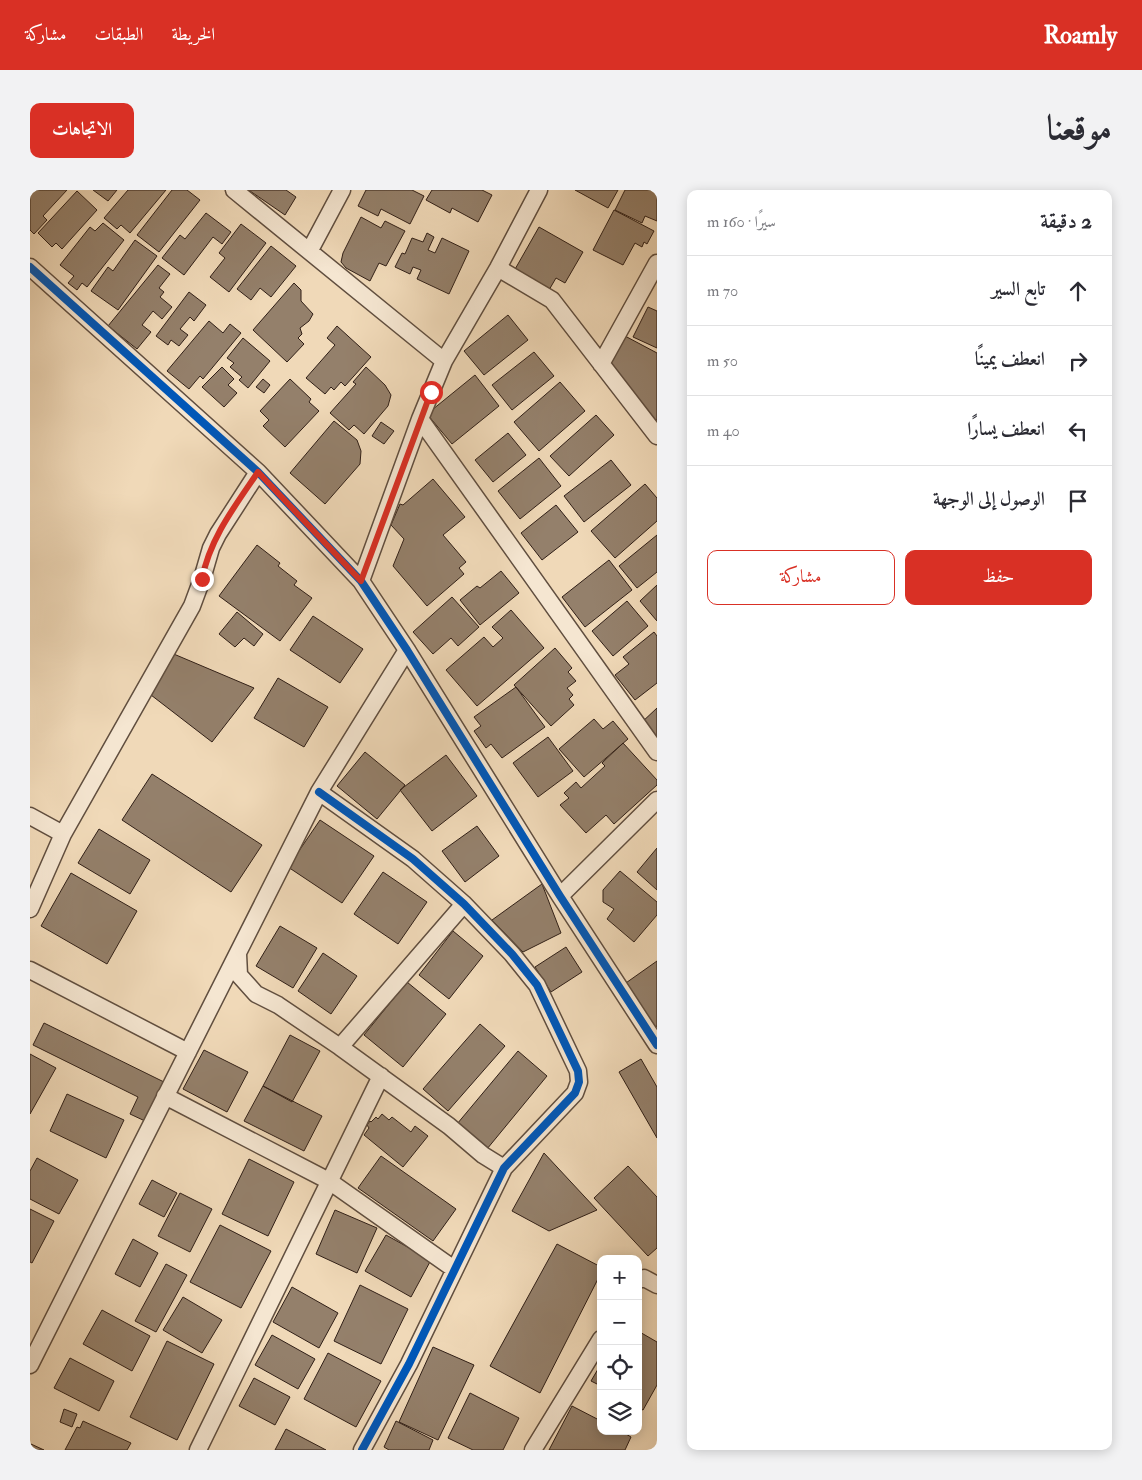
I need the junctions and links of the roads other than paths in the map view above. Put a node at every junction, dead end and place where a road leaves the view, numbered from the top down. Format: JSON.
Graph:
{"nodes":[{"id":1,"x":234,"y":190,"type":"edge"},
{"id":2,"x":342,"y":190,"type":"edge"},
{"id":3,"x":539,"y":190,"type":"edge"},
{"id":4,"x":310,"y":250,"type":"junction"},
{"id":5,"x":657,"y":263,"type":"edge"},
{"id":6,"x":30,"y":267,"type":"edge"},
{"id":7,"x":498,"y":268,"type":"junction"},
{"id":8,"x":444,"y":361,"type":"junction"},
{"id":9,"x":601,"y":364,"type":"junction"},
{"id":10,"x":420,"y":419,"type":"junction"},
{"id":11,"x":657,"y":436,"type":"edge"},
{"id":12,"x":258,"y":472,"type":"junction"},
{"id":13,"x":361,"y":581,"type":"junction"},
{"id":14,"x":407,"y":650,"type":"junction"},
{"id":15,"x":657,"y":752,"type":"edge"},
{"id":16,"x":319,"y":792,"type":"junction"},
{"id":17,"x":657,"y":800,"type":"edge"},
{"id":18,"x":30,"y":816,"type":"edge"},
{"id":19,"x":63,"y":834,"type":"junction"},
{"id":20,"x":560,"y":896,"type":"junction"},
{"id":21,"x":464,"y":904,"type":"junction"},
{"id":22,"x":30,"y":909,"type":"edge"},
{"id":23,"x":238,"y":954,"type":"junction"},
{"id":24,"x":30,"y":970,"type":"edge"},
{"id":25,"x":657,"y":1045,"type":"edge"},
{"id":26,"x":340,"y":1047,"type":"junction"},
{"id":27,"x":188,"y":1052,"type":"junction"},
{"id":28,"x":381,"y":1076,"type":"junction"},
{"id":29,"x":165,"y":1096,"type":"junction"},
{"id":30,"x":504,"y":1168,"type":"junction"},
{"id":31,"x":329,"y":1181,"type":"junction"},
{"id":32,"x":454,"y":1269,"type":"junction"},
{"id":33,"x":642,"y":1279,"type":"edge"},
{"id":34,"x":657,"y":1285,"type":"edge"},
{"id":35,"x":597,"y":1345,"type":"edge"},
{"id":36,"x":30,"y":1365,"type":"edge"},
{"id":37,"x":198,"y":1450,"type":"edge"},
{"id":38,"x":362,"y":1450,"type":"edge"},
{"id":39,"x":533,"y":1450,"type":"edge"}],
"edges":[{"from":1,"to":4,"type":"street"},
{"from":2,"to":4,"type":"street"},
{"from":3,"to":7,"type":"street"},
{"from":4,"to":8,"type":"street"},
{"from":5,"to":9,"type":"street"},
{"from":6,"to":12,"type":"street"},
{"from":7,"to":8,"type":"street"},
{"from":7,"to":9,"type":"street"},
{"from":8,"to":10,"type":"street"},
{"from":9,"to":11,"type":"street"},
{"from":10,"to":13,"type":"street"},
{"from":10,"to":15,"type":"street"},
{"from":12,"to":13,"type":"street"},
{"from":12,"to":19,"type":"street"},
{"from":13,"to":14,"type":"street"},
{"from":14,"to":16,"type":"street"},
{"from":14,"to":20,"type":"street"},
{"from":16,"to":21,"type":"street"},
{"from":16,"to":23,"type":"street"},
{"from":17,"to":20,"type":"street"},
{"from":18,"to":19,"type":"street"},
{"from":19,"to":22,"type":"street"},
{"from":20,"to":25,"type":"street"},
{"from":21,"to":26,"type":"street"},
{"from":21,"to":30,"type":"street"},
{"from":23,"to":26,"type":"street"},
{"from":23,"to":27,"type":"street"},
{"from":24,"to":27,"type":"street"},
{"from":26,"to":28,"type":"street"},
{"from":27,"to":29,"type":"street"},
{"from":28,"to":30,"type":"street"},
{"from":28,"to":31,"type":"street"},
{"from":29,"to":31,"type":"street"},
{"from":29,"to":36,"type":"street"},
{"from":30,"to":32,"type":"street"},
{"from":31,"to":32,"type":"street"},
{"from":31,"to":37,"type":"street"},
{"from":32,"to":38,"type":"street"},
{"from":33,"to":34,"type":"street"},
{"from":35,"to":39,"type":"street"}]}
